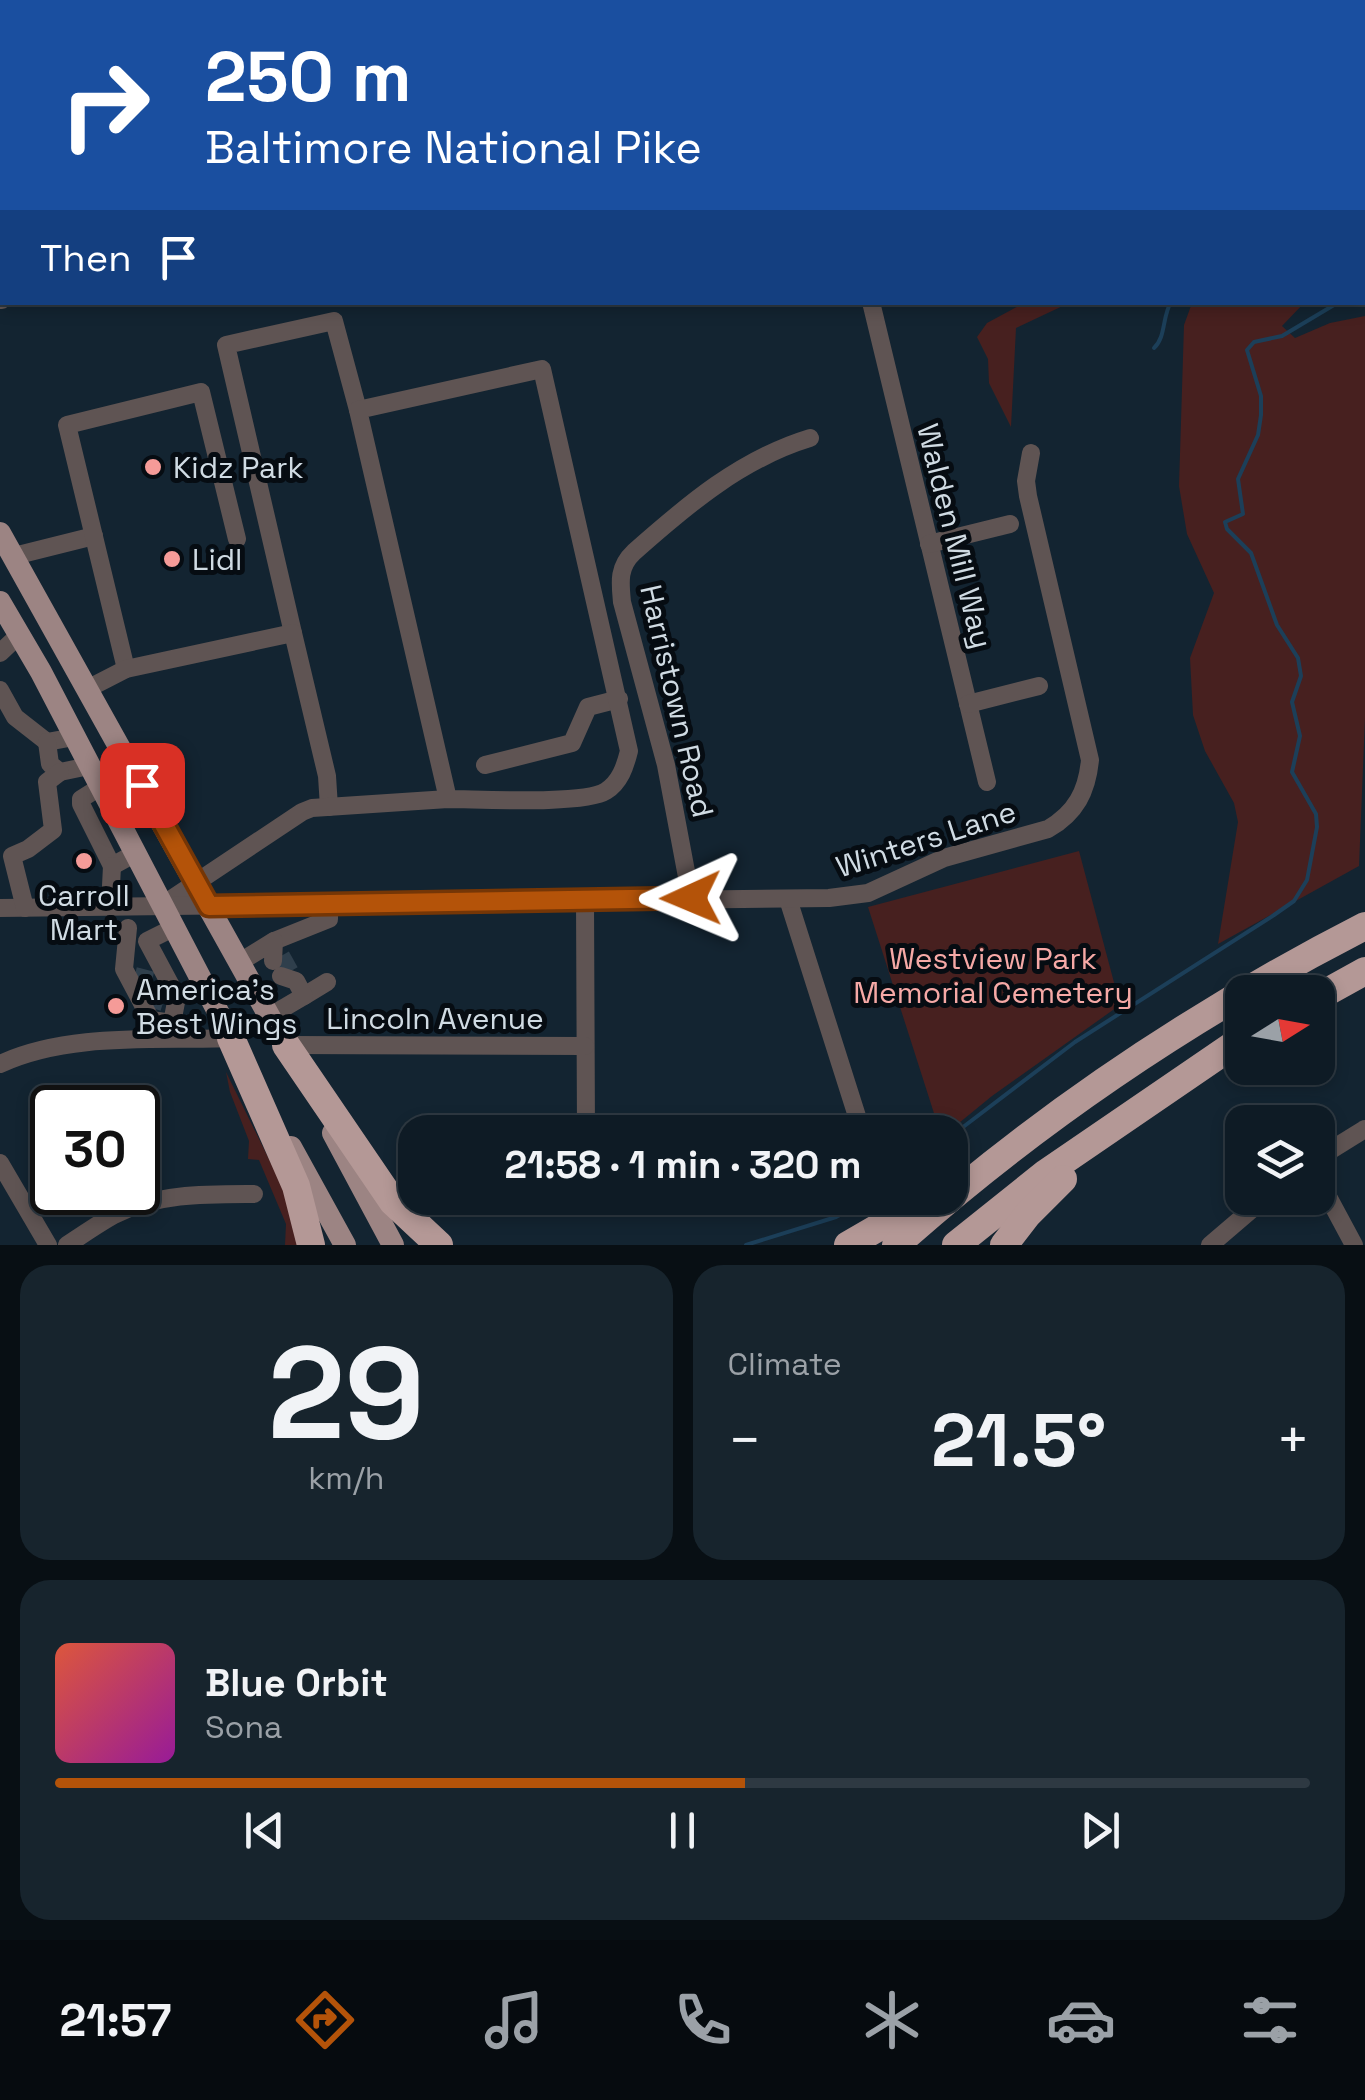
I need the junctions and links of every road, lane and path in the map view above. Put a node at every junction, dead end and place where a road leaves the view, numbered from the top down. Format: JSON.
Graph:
{"nodes":[{"id":1,"x":872,"y":305,"type":"edge"},
{"id":2,"x":358,"y":410,"type":"junction"},
{"id":3,"x":810,"y":438,"type":"dead end"},
{"id":4,"x":1031,"y":452,"type":"dead end"},
{"id":5,"x":1010,"y":524,"type":"dead end"},
{"id":6,"x":0,"y":532,"type":"edge"},
{"id":7,"x":94,"y":536,"type":"junction"},
{"id":8,"x":237,"y":539,"type":"dead end"},
{"id":9,"x":929,"y":544,"type":"junction"},
{"id":10,"x":14,"y":556,"type":"junction"},
{"id":11,"x":0,"y":602,"type":"edge"},
{"id":12,"x":294,"y":634,"type":"junction"},
{"id":13,"x":20,"y":635,"type":"junction"},
{"id":14,"x":0,"y":652,"type":"edge"},
{"id":15,"x":126,"y":669,"type":"junction"},
{"id":16,"x":41,"y":672,"type":"junction"},
{"id":17,"x":1040,"y":686,"type":"dead end"},
{"id":18,"x":89,"y":688,"type":"junction"},
{"id":19,"x":0,"y":690,"type":"edge"},
{"id":20,"x":619,"y":699,"type":"junction"},
{"id":21,"x":968,"y":704,"type":"junction"},
{"id":22,"x":74,"y":737,"type":"junction"},
{"id":23,"x":46,"y":742,"type":"junction"},
{"id":24,"x":485,"y":765,"type":"dead end"},
{"id":25,"x":60,"y":772,"type":"junction"},
{"id":26,"x":94,"y":777,"type":"junction"},
{"id":27,"x":987,"y":782,"type":"dead end"},
{"id":28,"x":448,"y":799,"type":"junction"},
{"id":29,"x":328,"y":807,"type":"junction"},
{"id":30,"x":134,"y":854,"type":"junction"},
{"id":31,"x":112,"y":866,"type":"junction"},
{"id":32,"x":196,"y":882,"type":"junction"},
{"id":33,"x":691,"y":898,"type":"junction"},
{"id":34,"x":788,"y":899,"type":"junction"},
{"id":35,"x":585,"y":900,"type":"junction"},
{"id":36,"x":329,"y":902,"type":"junction"},
{"id":37,"x":271,"y":904,"type":"junction"},
{"id":38,"x":119,"y":906,"type":"junction"},
{"id":39,"x":161,"y":906,"type":"junction"},
{"id":40,"x":209,"y":906,"type":"junction"},
{"id":41,"x":0,"y":908,"type":"edge"},
{"id":42,"x":26,"y":908,"type":"junction"},
{"id":43,"x":1365,"y":926,"type":"edge"},
{"id":44,"x":128,"y":928,"type":"junction"},
{"id":45,"x":173,"y":928,"type":"junction"},
{"id":46,"x":240,"y":962,"type":"junction"},
{"id":47,"x":287,"y":967,"type":"junction"},
{"id":48,"x":1365,"y":971,"type":"edge"},
{"id":49,"x":150,"y":980,"type":"junction"},
{"id":50,"x":328,"y":982,"type":"dead end"},
{"id":51,"x":202,"y":983,"type":"junction"},
{"id":52,"x":1335,"y":987,"type":"edge"},
{"id":53,"x":177,"y":997,"type":"junction"},
{"id":54,"x":270,"y":1016,"type":"junction"},
{"id":55,"x":231,"y":1038,"type":"junction"},
{"id":56,"x":286,"y":1045,"type":"junction"},
{"id":57,"x":584,"y":1046,"type":"junction"},
{"id":58,"x":1225,"y":1051,"type":"edge"},
{"id":59,"x":0,"y":1064,"type":"edge"},
{"id":60,"x":1142,"y":1105,"type":"junction"},
{"id":61,"x":586,"y":1115,"type":"edge"},
{"id":62,"x":857,"y":1115,"type":"edge"},
{"id":63,"x":1365,"y":1128,"type":"edge"},
{"id":64,"x":1022,"y":1141,"type":"junction"},
{"id":65,"x":1335,"y":1147,"type":"edge"},
{"id":66,"x":0,"y":1163,"type":"edge"},
{"id":67,"x":968,"y":1174,"type":"edge"},
{"id":68,"x":254,"y":1194,"type":"dead end"},
{"id":69,"x":1335,"y":1210,"type":"edge"},
{"id":70,"x":900,"y":1215,"type":"edge"},
{"id":71,"x":1245,"y":1215,"type":"edge"},
{"id":72,"x":48,"y":1245,"type":"edge"},
{"id":73,"x":67,"y":1245,"type":"edge"},
{"id":74,"x":311,"y":1245,"type":"edge"},
{"id":75,"x":345,"y":1245,"type":"edge"},
{"id":76,"x":393,"y":1245,"type":"edge"},
{"id":77,"x":440,"y":1245,"type":"edge"},
{"id":78,"x":848,"y":1245,"type":"edge"},
{"id":79,"x":896,"y":1245,"type":"edge"},
{"id":80,"x":956,"y":1245,"type":"edge"},
{"id":81,"x":1004,"y":1245,"type":"edge"},
{"id":82,"x":1210,"y":1245,"type":"edge"},
{"id":83,"x":1354,"y":1245,"type":"edge"}],
"edges":[{"from":1,"to":9,"type":"street","name":"Walden Mill Way"},
{"from":2,"to":12,"type":"street"},
{"from":2,"to":20,"type":"street"},
{"from":2,"to":28,"type":"street"},
{"from":3,"to":33,"type":"street","name":"Harristown Road"},
{"from":4,"to":34,"type":"street","name":"Winters Lane"},
{"from":5,"to":9,"type":"street"},
{"from":6,"to":10,"type":"main road"},
{"from":7,"to":8,"type":"street"},
{"from":7,"to":10,"type":"street"},
{"from":7,"to":15,"type":"street"},
{"from":9,"to":21,"type":"street","name":"Walden Mill Way"},
{"from":10,"to":18,"type":"main road"},
{"from":11,"to":13,"type":"main road"},
{"from":12,"to":15,"type":"street"},
{"from":12,"to":29,"type":"street"},
{"from":13,"to":14,"type":"street"},
{"from":13,"to":16,"type":"main road"},
{"from":15,"to":18,"type":"street"},
{"from":16,"to":18,"type":"main road"},
{"from":16,"to":22,"type":"main road"},
{"from":17,"to":21,"type":"street"},
{"from":18,"to":32,"type":"main road"},
{"from":19,"to":23,"type":"street"},
{"from":20,"to":24,"type":"street"},
{"from":20,"to":28,"type":"street"},
{"from":21,"to":27,"type":"street","name":"Walden Mill Way"},
{"from":22,"to":23,"type":"street"},
{"from":22,"to":26,"type":"main road"},
{"from":23,"to":25,"type":"street"},
{"from":25,"to":26,"type":"street"},
{"from":25,"to":42,"type":"street"},
{"from":26,"to":30,"type":"main road"},
{"from":26,"to":31,"type":"street"},
{"from":28,"to":29,"type":"street"},
{"from":29,"to":32,"type":"street"},
{"from":30,"to":31,"type":"street"},
{"from":30,"to":39,"type":"main road"},
{"from":31,"to":38,"type":"street"},
{"from":32,"to":39,"type":"street"},
{"from":32,"to":40,"type":"main road"},
{"from":33,"to":34,"type":"street","name":"Winters Lane"},
{"from":33,"to":35,"type":"street","name":"Winters Lane"},
{"from":34,"to":62,"type":"street"},
{"from":35,"to":36,"type":"street","name":"Winters Lane"},
{"from":35,"to":57,"type":"street"},
{"from":36,"to":37,"type":"street","name":"Winters Lane"},
{"from":36,"to":47,"type":"street"},
{"from":37,"to":40,"type":"street","name":"Winters Lane"},
{"from":37,"to":47,"type":"street"},
{"from":38,"to":39,"type":"street","name":"Winters Lane"},
{"from":38,"to":42,"type":"street","name":"Winters Lane"},
{"from":38,"to":44,"type":"street"},
{"from":39,"to":40,"type":"street","name":"Winters Lane"},
{"from":39,"to":45,"type":"main road"},
{"from":40,"to":46,"type":"main road"},
{"from":41,"to":42,"type":"street","name":"Winters Lane"},
{"from":43,"to":64,"type":"highway"},
{"from":44,"to":49,"type":"street"},
{"from":44,"to":49,"type":"street"},
{"from":45,"to":49,"type":"street"},
{"from":45,"to":51,"type":"main road"},
{"from":46,"to":47,"type":"street"},
{"from":46,"to":54,"type":"main road"},
{"from":47,"to":50,"type":"street"},
{"from":47,"to":54,"type":"street"},
{"from":48,"to":52,"type":"highway"},
{"from":49,"to":53,"type":"street"},
{"from":49,"to":53,"type":"street"},
{"from":51,"to":53,"type":"street"},
{"from":51,"to":55,"type":"main road"},
{"from":54,"to":56,"type":"main road"},
{"from":55,"to":59,"type":"street"},
{"from":55,"to":74,"type":"highway"},
{"from":55,"to":75,"type":"main road"},
{"from":56,"to":57,"type":"street","name":"Lincoln Avenue"},
{"from":56,"to":76,"type":"main road"},
{"from":56,"to":77,"type":"highway"},
{"from":57,"to":61,"type":"street"},
{"from":58,"to":60,"type":"highway"},
{"from":60,"to":80,"type":"highway"},
{"from":60,"to":81,"type":"highway"},
{"from":63,"to":65,"type":"street"},
{"from":64,"to":67,"type":"highway"},
{"from":64,"to":79,"type":"highway"},
{"from":66,"to":72,"type":"street"},
{"from":68,"to":73,"type":"street"},
{"from":69,"to":83,"type":"street"},
{"from":70,"to":78,"type":"highway"},
{"from":71,"to":82,"type":"street"}]}
